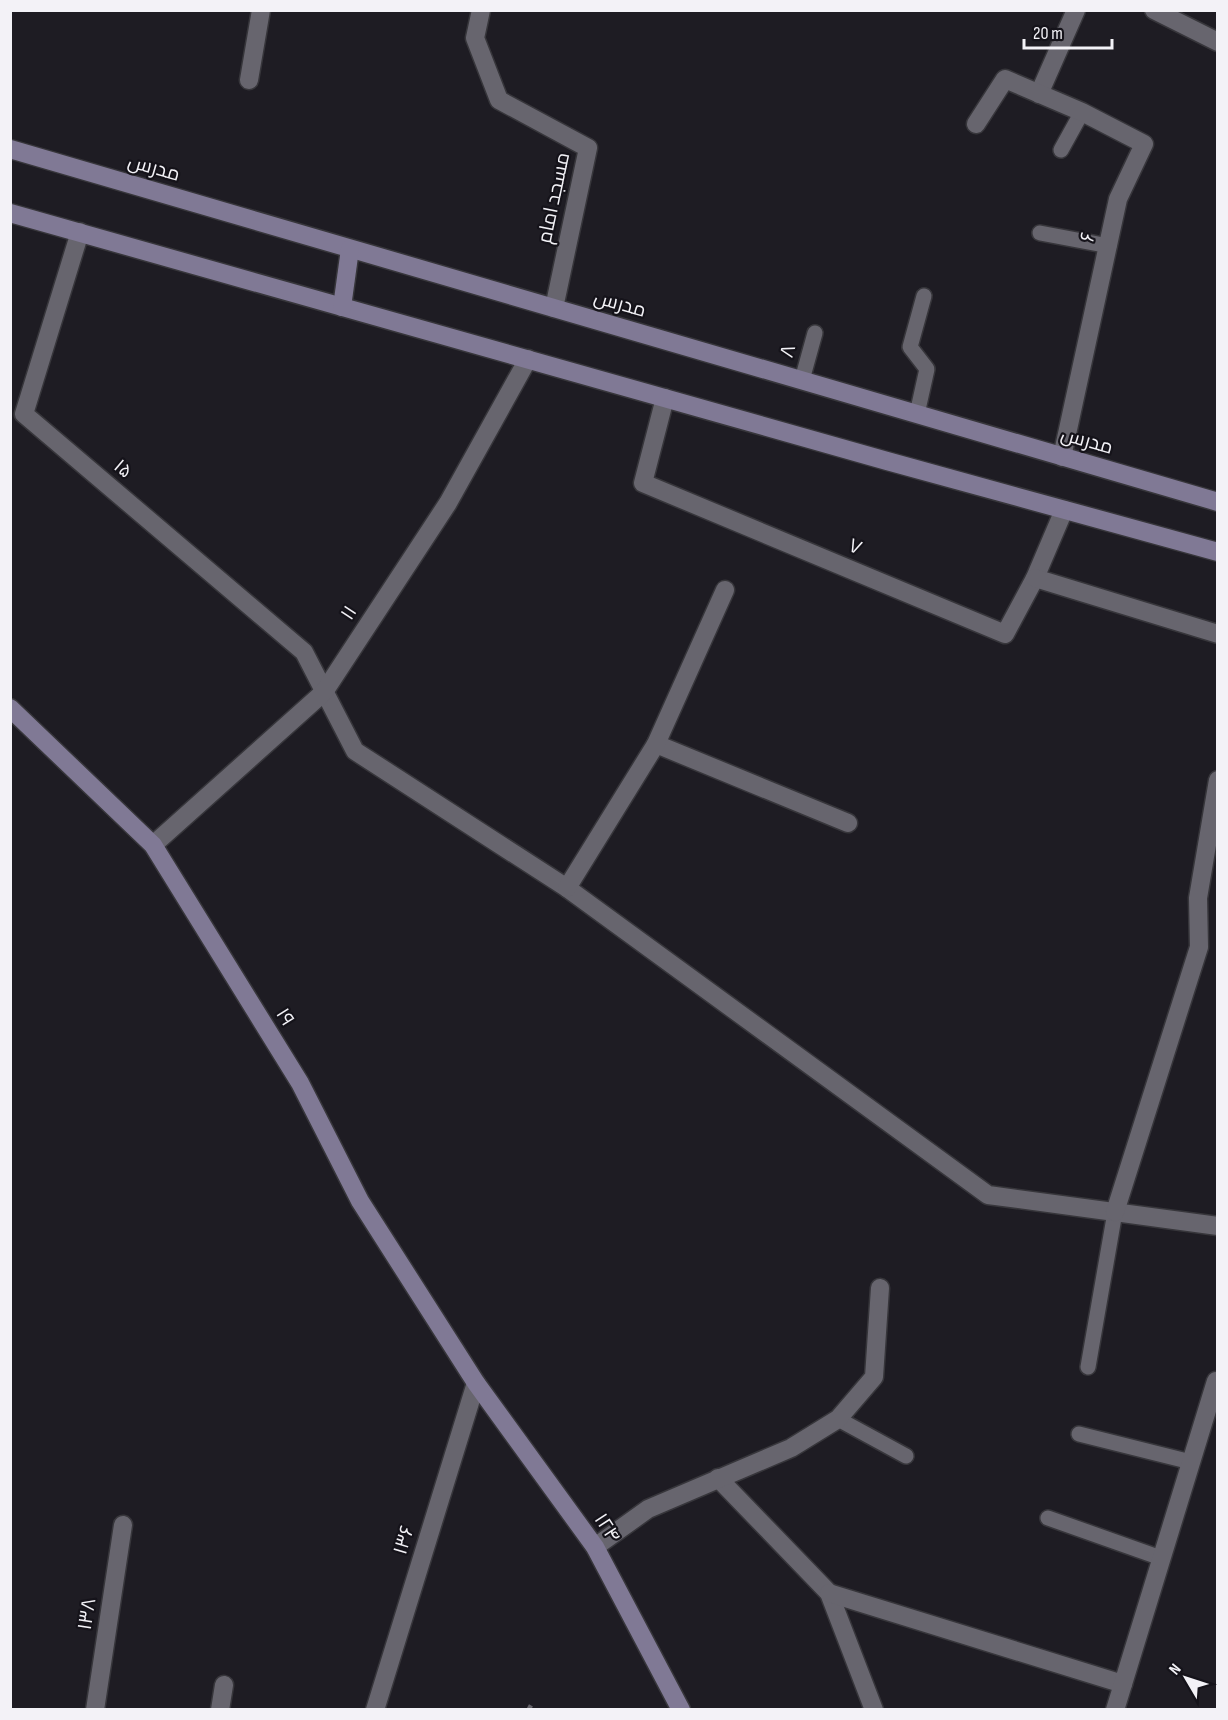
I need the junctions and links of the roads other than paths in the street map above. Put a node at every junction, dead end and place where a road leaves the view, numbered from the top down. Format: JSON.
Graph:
{"nodes":[{"id":1,"x":261,"y":10,"type":"edge"},
{"id":2,"x":481,"y":10,"type":"edge"},
{"id":3,"x":1076,"y":10,"type":"edge"},
{"id":4,"x":1154,"y":10,"type":"edge"},
{"id":5,"x":1218,"y":42,"type":"edge"},
{"id":6,"x":249,"y":80,"type":"dead end"},
{"id":7,"x":1039,"y":94,"type":"junction"},
{"id":8,"x":1082,"y":112,"type":"junction"},
{"id":9,"x":976,"y":124,"type":"dead end"},
{"id":10,"x":10,"y":149,"type":"edge"},
{"id":11,"x":1061,"y":150,"type":"dead end"},
{"id":12,"x":10,"y":213,"type":"edge"},
{"id":13,"x":80,"y":232,"type":"junction"},
{"id":14,"x":1040,"y":233,"type":"dead end"},
{"id":15,"x":1109,"y":246,"type":"junction"},
{"id":16,"x":350,"y":249,"type":"junction"},
{"id":17,"x":924,"y":296,"type":"dead end"},
{"id":18,"x":342,"y":307,"type":"junction"},
{"id":19,"x":554,"y":308,"type":"junction"},
{"id":20,"x":815,"y":333,"type":"dead end"},
{"id":21,"x":528,"y":359,"type":"junction"},
{"id":22,"x":802,"y":381,"type":"junction"},
{"id":23,"x":666,"y":398,"type":"junction"},
{"id":24,"x":917,"y":414,"type":"junction"},
{"id":25,"x":1062,"y":457,"type":"junction"},
{"id":26,"x":1218,"y":502,"type":"edge"},
{"id":27,"x":1064,"y":510,"type":"junction"},
{"id":28,"x":1218,"y":552,"type":"edge"},
{"id":29,"x":1035,"y":578,"type":"junction"},
{"id":30,"x":725,"y":590,"type":"dead end"},
{"id":31,"x":1218,"y":634,"type":"edge"},
{"id":32,"x":324,"y":692,"type":"junction"},
{"id":33,"x":10,"y":708,"type":"edge"},
{"id":34,"x":656,"y":744,"type":"junction"},
{"id":35,"x":1218,"y":780,"type":"edge"},
{"id":36,"x":848,"y":823,"type":"dead end"},
{"id":37,"x":153,"y":845,"type":"junction"},
{"id":38,"x":1211,"y":852,"type":"edge"},
{"id":39,"x":567,"y":888,"type":"junction"},
{"id":40,"x":1115,"y":1212,"type":"junction"},
{"id":41,"x":1218,"y":1226,"type":"edge"},
{"id":42,"x":880,"y":1288,"type":"dead end"},
{"id":43,"x":1088,"y":1367,"type":"dead end"},
{"id":44,"x":1216,"y":1381,"type":"dead end"},
{"id":45,"x":476,"y":1383,"type":"junction"},
{"id":46,"x":838,"y":1419,"type":"junction"},
{"id":47,"x":1210,"y":1429,"type":"edge"},
{"id":48,"x":1079,"y":1434,"type":"dead end"},
{"id":49,"x":906,"y":1456,"type":"dead end"},
{"id":50,"x":1191,"y":1462,"type":"junction"},
{"id":51,"x":718,"y":1478,"type":"junction"},
{"id":52,"x":1048,"y":1518,"type":"dead end"},
{"id":53,"x":123,"y":1525,"type":"dead end"},
{"id":54,"x":595,"y":1547,"type":"junction"},
{"id":55,"x":1161,"y":1558,"type":"junction"},
{"id":56,"x":829,"y":1593,"type":"junction"},
{"id":57,"x":1123,"y":1684,"type":"junction"},
{"id":58,"x":225,"y":1685,"type":"dead end"},
{"id":59,"x":95,"y":1710,"type":"edge"},
{"id":60,"x":220,"y":1710,"type":"edge"},
{"id":61,"x":375,"y":1710,"type":"edge"},
{"id":62,"x":681,"y":1710,"type":"edge"},
{"id":63,"x":874,"y":1710,"type":"edge"},
{"id":64,"x":1115,"y":1710,"type":"edge"}],
"edges":[{"from":1,"to":6,"type":"street"},
{"from":2,"to":19,"type":"street","name":"مسجد امام"},
{"from":3,"to":7,"type":"street"},
{"from":4,"to":5,"type":"street"},
{"from":7,"to":8,"type":"street","name":"۶"},
{"from":7,"to":9,"type":"street","name":"۶"},
{"from":8,"to":11,"type":"lane"},
{"from":8,"to":15,"type":"street","name":"۶"},
{"from":10,"to":16,"type":"main road","name":"مدرس"},
{"from":12,"to":13,"type":"main road"},
{"from":13,"to":18,"type":"main road"},
{"from":13,"to":32,"type":"street","name":"۱۵"},
{"from":14,"to":15,"type":"lane"},
{"from":15,"to":25,"type":"street","name":"۶"},
{"from":16,"to":18,"type":"main road"},
{"from":16,"to":19,"type":"main road","name":"مدرس"},
{"from":17,"to":24,"type":"lane"},
{"from":18,"to":21,"type":"main road"},
{"from":19,"to":22,"type":"main road","name":"مدرس"},
{"from":20,"to":22,"type":"lane","name":"۸"},
{"from":21,"to":23,"type":"main road"},
{"from":21,"to":32,"type":"street","name":"۱۱"},
{"from":22,"to":24,"type":"main road","name":"مدرس"},
{"from":23,"to":27,"type":"main road"},
{"from":23,"to":29,"type":"street","name":"۷"},
{"from":24,"to":25,"type":"main road","name":"مدرس"},
{"from":25,"to":26,"type":"main road","name":"مدرس"},
{"from":27,"to":28,"type":"main road"},
{"from":27,"to":29,"type":"street","name":"۷"},
{"from":29,"to":31,"type":"street"},
{"from":30,"to":34,"type":"street"},
{"from":32,"to":37,"type":"street","name":"۱۱"},
{"from":32,"to":39,"type":"street"},
{"from":33,"to":37,"type":"main road","name":"۱۹"},
{"from":34,"to":36,"type":"street"},
{"from":34,"to":39,"type":"street"},
{"from":35,"to":38,"type":"street"},
{"from":37,"to":45,"type":"main road","name":"۱۹"},
{"from":38,"to":40,"type":"street"},
{"from":39,"to":40,"type":"street"},
{"from":40,"to":41,"type":"street"},
{"from":40,"to":43,"type":"lane"},
{"from":42,"to":46,"type":"street"},
{"from":44,"to":47,"type":"street"},
{"from":45,"to":54,"type":"main road","name":"۱۲۴"},
{"from":45,"to":61,"type":"street","name":"۱۳۶"},
{"from":46,"to":49,"type":"lane"},
{"from":46,"to":51,"type":"street"},
{"from":47,"to":50,"type":"street"},
{"from":48,"to":50,"type":"lane"},
{"from":50,"to":55,"type":"street"},
{"from":51,"to":54,"type":"street"},
{"from":51,"to":56,"type":"street"},
{"from":52,"to":55,"type":"lane"},
{"from":53,"to":59,"type":"street","name":"۱۳۸"},
{"from":54,"to":62,"type":"main road","name":"۱۲۴"},
{"from":55,"to":57,"type":"street"},
{"from":56,"to":57,"type":"street"},
{"from":56,"to":63,"type":"street"},
{"from":57,"to":64,"type":"street"},
{"from":58,"to":60,"type":"street"}]}
